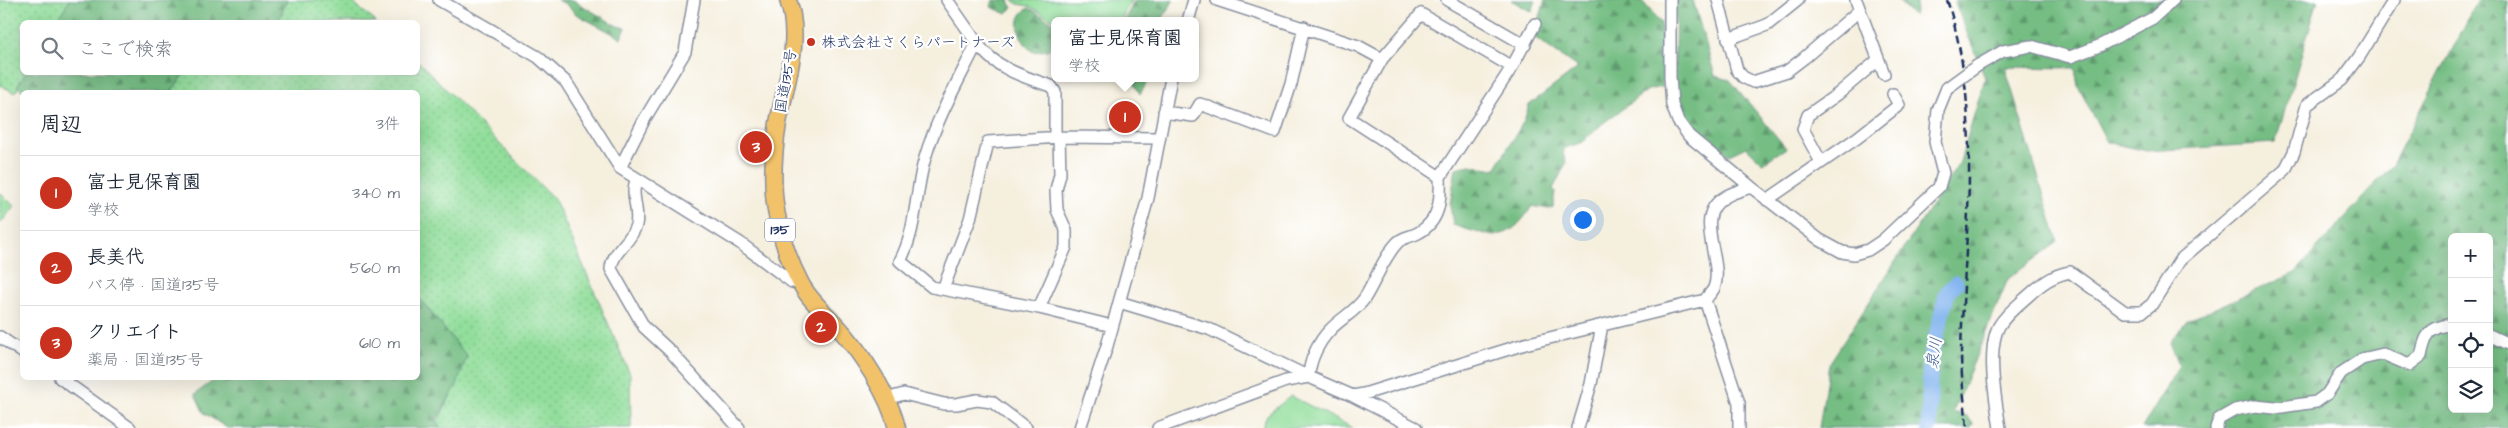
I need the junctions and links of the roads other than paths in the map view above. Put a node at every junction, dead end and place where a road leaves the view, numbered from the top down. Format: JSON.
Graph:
{"nodes":[{"id":1,"x":439,"y":0,"type":"edge"},
{"id":2,"x":694,"y":0,"type":"edge"},
{"id":3,"x":788,"y":0,"type":"edge"},
{"id":4,"x":947,"y":0,"type":"edge"},
{"id":5,"x":1194,"y":0,"type":"edge"},
{"id":6,"x":1216,"y":0,"type":"edge"},
{"id":7,"x":1447,"y":0,"type":"edge"},
{"id":8,"x":1670,"y":0,"type":"edge"},
{"id":9,"x":1718,"y":0,"type":"edge"},
{"id":10,"x":1798,"y":0,"type":"edge"},
{"id":11,"x":2173,"y":0,"type":"edge"},
{"id":12,"x":2394,"y":0,"type":"edge"},
{"id":13,"x":1858,"y":5,"type":"edge"},
{"id":14,"x":1189,"y":17,"type":"edge"},
{"id":15,"x":1535,"y":24,"type":"dead end"},
{"id":16,"x":1304,"y":27,"type":"junction"},
{"id":17,"x":1728,"y":39,"type":"junction"},
{"id":18,"x":977,"y":43,"type":"junction"},
{"id":19,"x":1525,"y":45,"type":"junction"},
{"id":20,"x":1382,"y":60,"type":"junction"},
{"id":21,"x":1878,"y":60,"type":"junction"},
{"id":22,"x":1512,"y":67,"type":"junction"},
{"id":23,"x":1884,"y":74,"type":"dead end"},
{"id":24,"x":1170,"y":82,"type":"edge"},
{"id":25,"x":1893,"y":94,"type":"dead end"},
{"id":26,"x":1164,"y":112,"type":"junction"},
{"id":27,"x":1057,"y":137,"type":"junction"},
{"id":28,"x":1158,"y":138,"type":"junction"},
{"id":29,"x":1821,"y":162,"type":"junction"},
{"id":30,"x":620,"y":168,"type":"junction"},
{"id":31,"x":1440,"y":177,"type":"junction"},
{"id":32,"x":637,"y":179,"type":"junction"},
{"id":33,"x":1751,"y":187,"type":"junction"},
{"id":34,"x":1767,"y":200,"type":"junction"},
{"id":35,"x":802,"y":284,"type":"junction"},
{"id":36,"x":942,"y":289,"type":"junction"},
{"id":37,"x":1705,"y":300,"type":"junction"},
{"id":38,"x":1119,"y":302,"type":"junction"},
{"id":39,"x":1040,"y":308,"type":"junction"},
{"id":40,"x":1602,"y":325,"type":"junction"},
{"id":41,"x":2448,"y":325,"type":"edge"},
{"id":42,"x":1112,"y":326,"type":"junction"},
{"id":43,"x":0,"y":337,"type":"edge"},
{"id":44,"x":2493,"y":337,"type":"edge"},
{"id":45,"x":2508,"y":344,"type":"edge"},
{"id":46,"x":20,"y":351,"type":"edge"},
{"id":47,"x":1309,"y":377,"type":"junction"},
{"id":48,"x":63,"y":380,"type":"edge"},
{"id":49,"x":1353,"y":396,"type":"junction"},
{"id":50,"x":886,"y":399,"type":"junction"},
{"id":51,"x":1018,"y":426,"type":"edge"},
{"id":52,"x":130,"y":428,"type":"edge"},
{"id":53,"x":738,"y":428,"type":"edge"},
{"id":54,"x":897,"y":428,"type":"edge"},
{"id":55,"x":1080,"y":428,"type":"edge"},
{"id":56,"x":1158,"y":428,"type":"edge"},
{"id":57,"x":1416,"y":428,"type":"edge"},
{"id":58,"x":1578,"y":428,"type":"edge"},
{"id":59,"x":1740,"y":428,"type":"edge"},
{"id":60,"x":2000,"y":428,"type":"edge"},
{"id":61,"x":2216,"y":428,"type":"edge"}],
"edges":[{"from":1,"to":30,"type":"street"},
{"from":2,"to":30,"type":"street"},
{"from":3,"to":35,"type":"highway","name":"国道135号","number":"135"},
{"from":4,"to":18,"type":"street"},
{"from":5,"to":14,"type":"street"},
{"from":6,"to":16,"type":"street"},
{"from":7,"to":19,"type":"street"},
{"from":8,"to":33,"type":"street"},
{"from":9,"to":17,"type":"street"},
{"from":10,"to":17,"type":"street"},
{"from":11,"to":34,"type":"street","bridge":true},
{"from":12,"to":60,"type":"street"},
{"from":13,"to":17,"type":"street"},
{"from":13,"to":21,"type":"street"},
{"from":15,"to":19,"type":"street"},
{"from":16,"to":20,"type":"street"},
{"from":16,"to":26,"type":"street"},
{"from":18,"to":27,"type":"street"},
{"from":18,"to":36,"type":"street"},
{"from":19,"to":22,"type":"street"},
{"from":20,"to":22,"type":"street"},
{"from":20,"to":31,"type":"street"},
{"from":21,"to":23,"type":"street"},
{"from":21,"to":29,"type":"street"},
{"from":22,"to":31,"type":"street"},
{"from":24,"to":26,"type":"street"},
{"from":25,"to":29,"type":"street"},
{"from":26,"to":28,"type":"street"},
{"from":27,"to":28,"type":"street"},
{"from":27,"to":36,"type":"street"},
{"from":27,"to":39,"type":"street"},
{"from":28,"to":38,"type":"street"},
{"from":29,"to":34,"type":"street"},
{"from":30,"to":32,"type":"street"},
{"from":31,"to":47,"type":"street"},
{"from":32,"to":35,"type":"street"},
{"from":32,"to":53,"type":"street"},
{"from":33,"to":34,"type":"street"},
{"from":33,"to":37,"type":"street"},
{"from":35,"to":50,"type":"highway","name":"国道135号","number":"135"},
{"from":36,"to":39,"type":"street"},
{"from":37,"to":40,"type":"street"},
{"from":37,"to":59,"type":"street"},
{"from":38,"to":42,"type":"street"},
{"from":38,"to":47,"type":"street"},
{"from":39,"to":42,"type":"street"},
{"from":40,"to":49,"type":"street"},
{"from":40,"to":58,"type":"street"},
{"from":41,"to":61,"type":"street"},
{"from":42,"to":55,"type":"street"},
{"from":43,"to":46,"type":"street"},
{"from":44,"to":45,"type":"street"},
{"from":47,"to":49,"type":"street"},
{"from":47,"to":56,"type":"street"},
{"from":48,"to":52,"type":"street"},
{"from":49,"to":57,"type":"street"},
{"from":50,"to":51,"type":"street"},
{"from":50,"to":54,"type":"highway","name":"国道135号","number":"135"}]}
